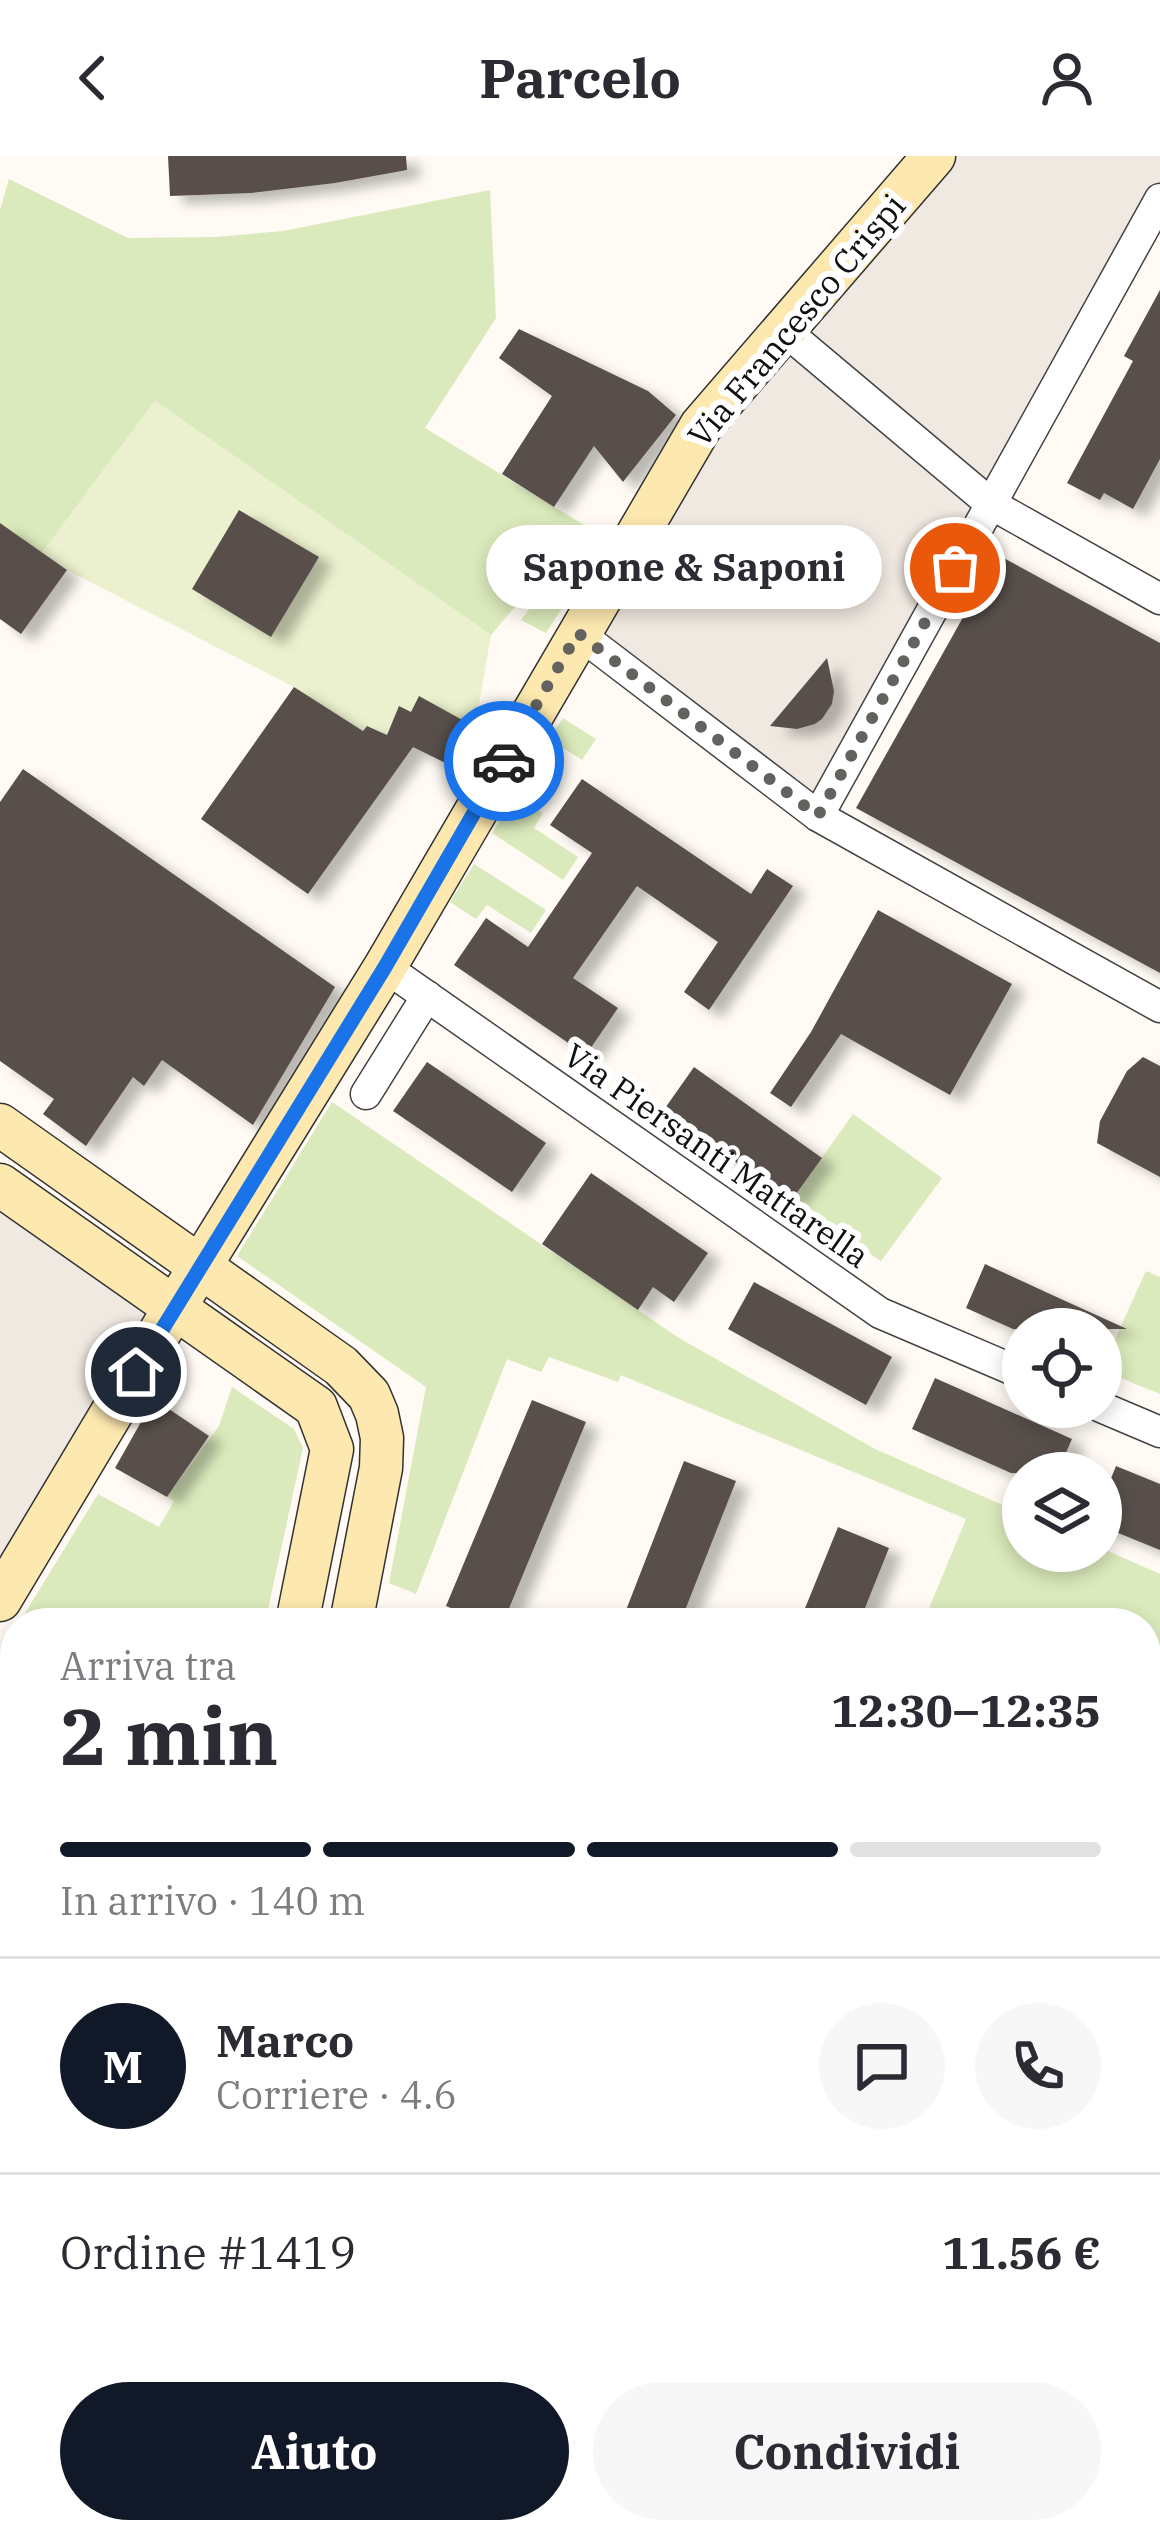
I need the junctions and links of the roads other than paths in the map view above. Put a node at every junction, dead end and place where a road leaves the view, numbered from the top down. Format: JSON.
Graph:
{"nodes":[{"id":1,"x":934,"y":156,"type":"edge"},
{"id":2,"x":1160,"y":199,"type":"edge"},
{"id":3,"x":784,"y":330,"type":"junction"},
{"id":4,"x":991,"y":504,"type":"junction"},
{"id":5,"x":1160,"y":599,"type":"edge"},
{"id":6,"x":578,"y":633,"type":"junction"},
{"id":7,"x":818,"y":816,"type":"junction"},
{"id":8,"x":385,"y":967,"type":"junction"},
{"id":9,"x":428,"y":996,"type":"junction"},
{"id":10,"x":1160,"y":1006,"type":"edge"},
{"id":11,"x":366,"y":1094,"type":"dead end"},
{"id":12,"x":0,"y":1125,"type":"edge"},
{"id":13,"x":0,"y":1185,"type":"edge"},
{"id":14,"x":201,"y":1265,"type":"junction"},
{"id":15,"x":175,"y":1307,"type":"junction"},
{"id":16,"x":1002,"y":1365,"type":"edge"},
{"id":17,"x":354,"y":1377,"type":"junction"},
{"id":18,"x":316,"y":1407,"type":"junction"},
{"id":19,"x":1122,"y":1416,"type":"edge"},
{"id":20,"x":1160,"y":1432,"type":"edge"},
{"id":21,"x":382,"y":1438,"type":"junction"},
{"id":22,"x":332,"y":1449,"type":"junction"},
{"id":23,"x":0,"y":1600,"type":"edge"},
{"id":24,"x":300,"y":1608,"type":"edge"},
{"id":25,"x":362,"y":1608,"type":"edge"}],
"edges":[{"from":1,"to":3,"type":"street","name":"Via Francesco Crispi"},
{"from":2,"to":4,"type":"street"},
{"from":3,"to":4,"type":"street"},
{"from":3,"to":6,"type":"street","name":"Via Francesco Crispi"},
{"from":4,"to":5,"type":"street"},
{"from":4,"to":7,"type":"street"},
{"from":6,"to":7,"type":"street"},
{"from":6,"to":8,"type":"street","name":"Via Francesco Crispi"},
{"from":7,"to":10,"type":"street"},
{"from":8,"to":9,"type":"street","name":"Via Piersanti Mattarella"},
{"from":8,"to":14,"type":"street","name":"Via Francesco Crispi"},
{"from":9,"to":11,"type":"street"},
{"from":9,"to":16,"type":"street","name":"Via Piersanti Mattarella"},
{"from":12,"to":14,"type":"street"},
{"from":13,"to":15,"type":"street"},
{"from":14,"to":15,"type":"street","name":"Via Francesco Crispi"},
{"from":14,"to":17,"type":"street"},
{"from":15,"to":18,"type":"street"},
{"from":15,"to":23,"type":"street","name":"Via Francesco Crispi"},
{"from":17,"to":18,"type":"street"},
{"from":17,"to":21,"type":"street"},
{"from":18,"to":22,"type":"street"},
{"from":19,"to":20,"type":"street"},
{"from":21,"to":22,"type":"street"},
{"from":21,"to":25,"type":"street"},
{"from":22,"to":24,"type":"street"}]}
